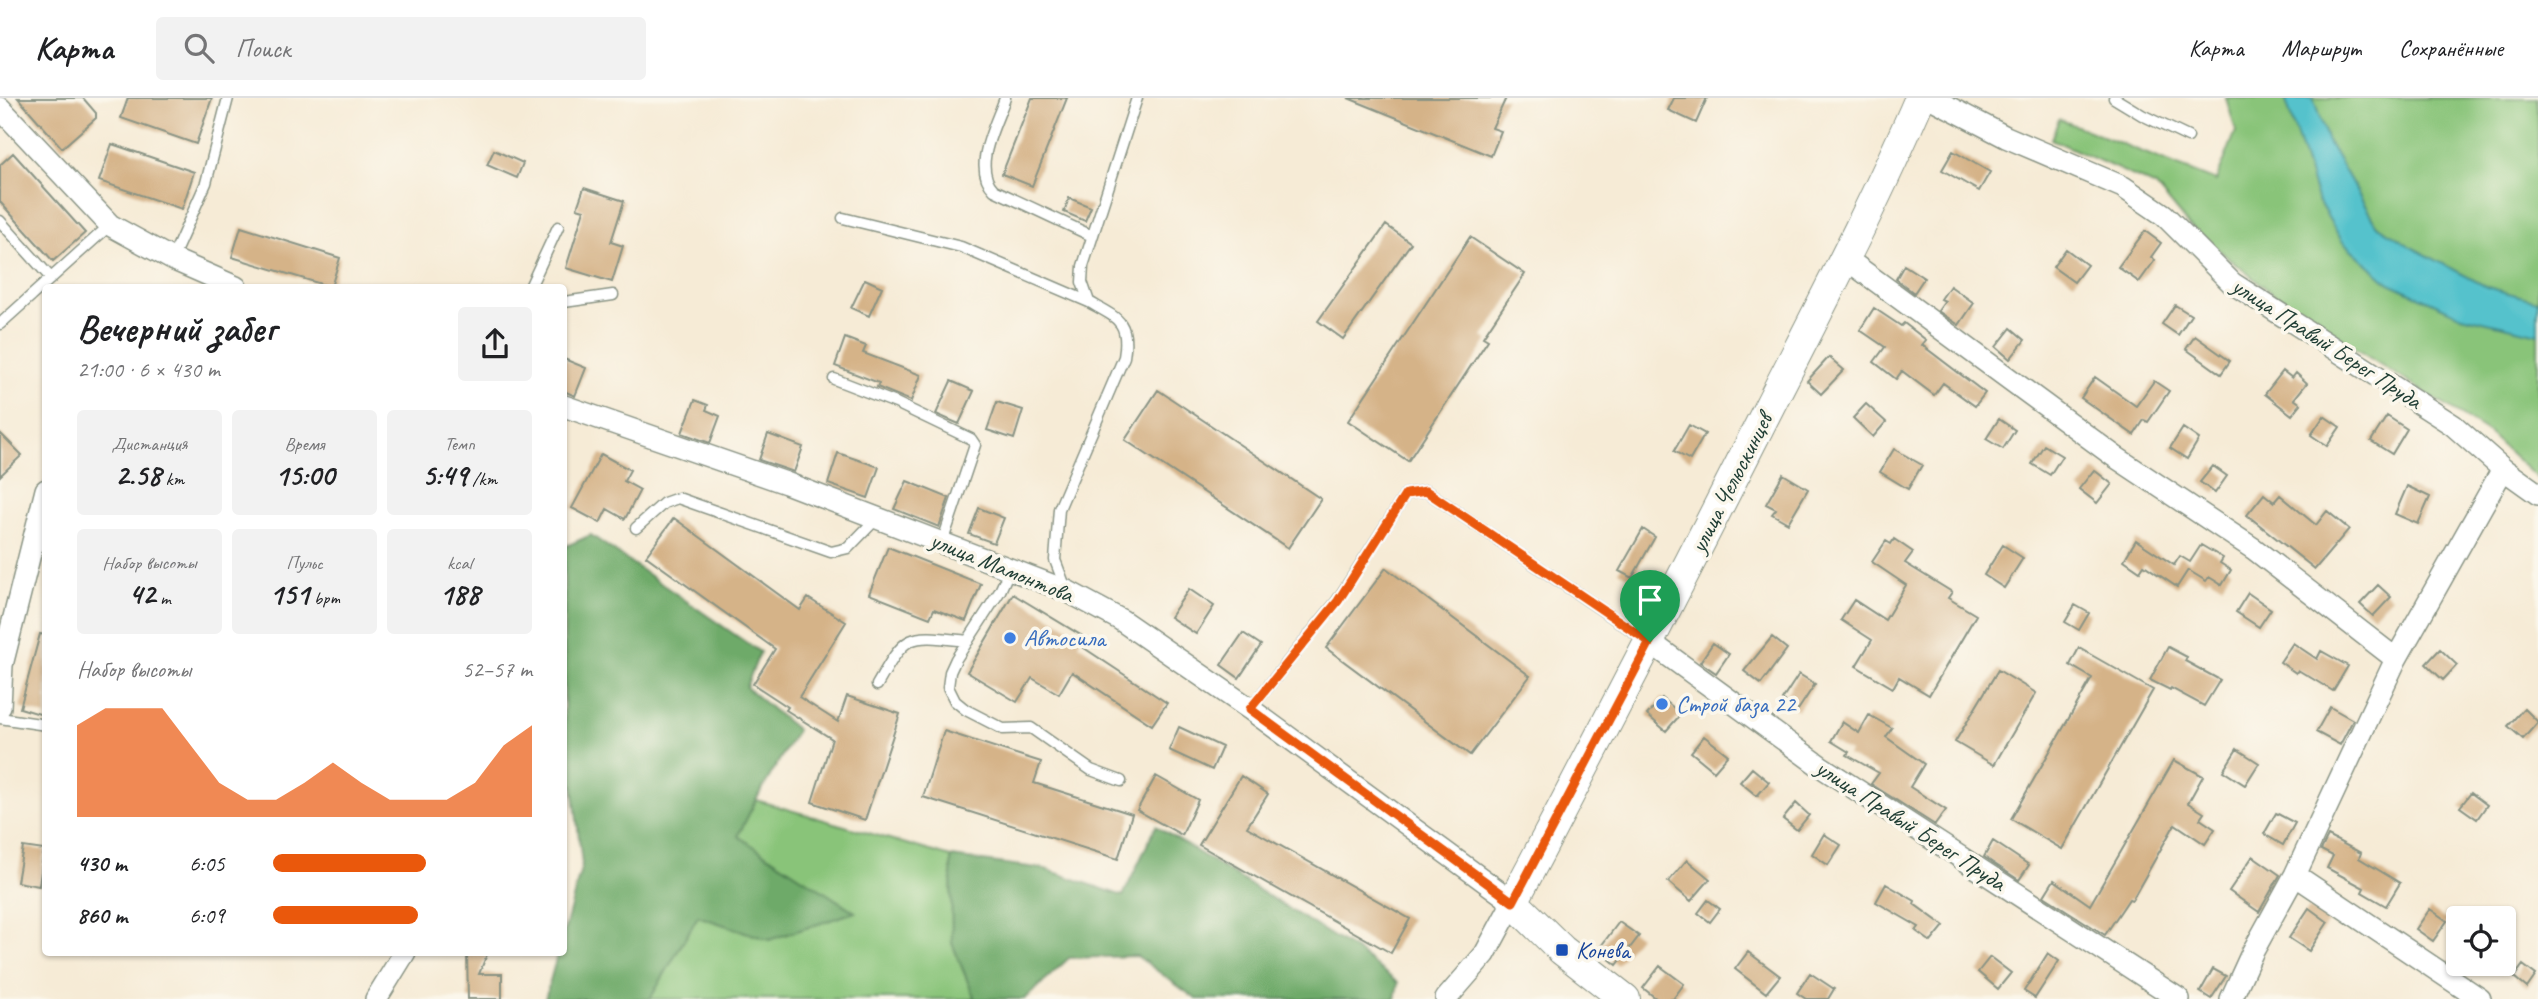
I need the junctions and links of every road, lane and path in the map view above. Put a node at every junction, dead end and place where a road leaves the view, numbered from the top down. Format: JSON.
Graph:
{"nodes":[{"id":1,"x":228,"y":98,"type":"edge"},
{"id":2,"x":1005,"y":98,"type":"edge"},
{"id":3,"x":1137,"y":98,"type":"edge"},
{"id":4,"x":2114,"y":98,"type":"edge"},
{"id":5,"x":1921,"y":99,"type":"edge"},
{"id":6,"x":0,"y":108,"type":"edge"},
{"id":7,"x":2188,"y":137,"type":"dead end"},
{"id":8,"x":843,"y":218,"type":"dead end"},
{"id":9,"x":0,"y":221,"type":"edge"},
{"id":10,"x":110,"y":225,"type":"junction"},
{"id":11,"x":558,"y":227,"type":"dead end"},
{"id":12,"x":1092,"y":236,"type":"junction"},
{"id":13,"x":1845,"y":258,"type":"junction"},
{"id":14,"x":172,"y":259,"type":"junction"},
{"id":15,"x":50,"y":277,"type":"junction"},
{"id":16,"x":43,"y":284,"type":"edge"},
{"id":17,"x":219,"y":284,"type":"edge"},
{"id":18,"x":531,"y":284,"type":"edge"},
{"id":19,"x":42,"y":285,"type":"edge"},
{"id":20,"x":613,"y":295,"type":"dead end"},
{"id":21,"x":567,"y":302,"type":"edge"},
{"id":22,"x":1089,"y":302,"type":"junction"},
{"id":23,"x":0,"y":324,"type":"edge"},
{"id":24,"x":834,"y":379,"type":"dead end"},
{"id":25,"x":567,"y":407,"type":"edge"},
{"id":26,"x":2502,"y":469,"type":"junction"},
{"id":27,"x":2538,"y":495,"type":"edge"},
{"id":28,"x":42,"y":508,"type":"edge"},
{"id":29,"x":877,"y":518,"type":"junction"},
{"id":30,"x":636,"y":527,"type":"dead end"},
{"id":31,"x":942,"y":543,"type":"junction"},
{"id":32,"x":1010,"y":569,"type":"junction"},
{"id":33,"x":1067,"y":591,"type":"junction"},
{"id":34,"x":968,"y":641,"type":"junction"},
{"id":35,"x":1650,"y":642,"type":"junction"},
{"id":36,"x":2396,"y":659,"type":"junction"},
{"id":37,"x":1,"y":665,"type":"edge"},
{"id":38,"x":877,"y":685,"type":"dead end"},
{"id":39,"x":0,"y":707,"type":"edge"},
{"id":40,"x":1250,"y":709,"type":"junction"},
{"id":41,"x":0,"y":718,"type":"edge"},
{"id":42,"x":42,"y":724,"type":"edge"},
{"id":43,"x":1121,"y":781,"type":"dead end"},
{"id":44,"x":2295,"y":875,"type":"junction"},
{"id":45,"x":1513,"y":902,"type":"junction"},
{"id":46,"x":403,"y":956,"type":"edge"},
{"id":47,"x":376,"y":999,"type":"edge"},
{"id":48,"x":1446,"y":999,"type":"edge"},
{"id":49,"x":1625,"y":999,"type":"edge"},
{"id":50,"x":2179,"y":999,"type":"edge"},
{"id":51,"x":2231,"y":999,"type":"edge"},
{"id":52,"x":2480,"y":999,"type":"edge"}],
"edges":[{"from":1,"to":14,"type":"lane"},
{"from":2,"to":12,"type":"lane"},
{"from":3,"to":12,"type":"lane"},
{"from":4,"to":7,"type":"lane"},
{"from":5,"to":13,"type":"main road","name":"улица Челюскинцев"},
{"from":5,"to":26,"type":"street","name":"улица Правый Берег Пруда"},
{"from":6,"to":10,"type":"street"},
{"from":8,"to":22,"type":"lane"},
{"from":9,"to":15,"type":"lane"},
{"from":10,"to":14,"type":"street"},
{"from":10,"to":15,"type":"lane"},
{"from":11,"to":18,"type":"lane"},
{"from":12,"to":22,"type":"lane"},
{"from":13,"to":35,"type":"main road","name":"улица Челюскинцев"},
{"from":13,"to":36,"type":"street"},
{"from":14,"to":17,"type":"street"},
{"from":15,"to":16,"type":"lane"},
{"from":19,"to":23,"type":"lane"},
{"from":20,"to":21,"type":"lane"},
{"from":22,"to":33,"type":"lane"},
{"from":24,"to":31,"type":"lane"},
{"from":25,"to":29,"type":"street","name":"улица Мамонтова"},
{"from":26,"to":27,"type":"street","name":"улица Правый Берег Пруда"},
{"from":26,"to":36,"type":"street"},
{"from":28,"to":37,"type":"street"},
{"from":29,"to":30,"type":"lane"},
{"from":29,"to":31,"type":"street","name":"улица Мамонтова"},
{"from":31,"to":32,"type":"street","name":"улица Мамонтова"},
{"from":32,"to":33,"type":"street","name":"улица Мамонтова"},
{"from":32,"to":34,"type":"lane"},
{"from":33,"to":40,"type":"street","name":"улица Мамонтова"},
{"from":34,"to":38,"type":"lane"},
{"from":34,"to":43,"type":"lane"},
{"from":35,"to":40,"type":"lane"},
{"from":35,"to":45,"type":"main road","name":"улица Челюскинцев"},
{"from":35,"to":50,"type":"street","name":"улица Правый Берег Пруда"},
{"from":36,"to":44,"type":"street"},
{"from":37,"to":39,"type":"street"},
{"from":40,"to":45,"type":"street","name":"улица Мамонтова"},
{"from":41,"to":42,"type":"lane"},
{"from":44,"to":51,"type":"street"},
{"from":44,"to":52,"type":"street"},
{"from":45,"to":48,"type":"street"},
{"from":45,"to":49,"type":"main road","name":"улица Мамонтова"},
{"from":46,"to":47,"type":"street"}]}
